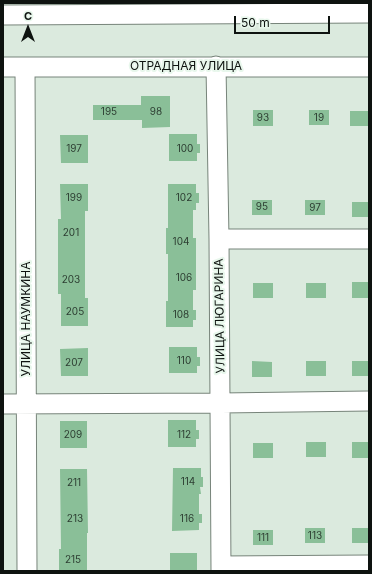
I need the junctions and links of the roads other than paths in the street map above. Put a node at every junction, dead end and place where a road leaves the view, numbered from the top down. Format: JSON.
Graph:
{"nodes":[{"id":1,"x":29,"y":9,"type":"edge"},
{"id":2,"x":209,"y":9,"type":"edge"},
{"id":3,"x":369,"y":13,"type":"edge"},
{"id":4,"x":3,"y":15,"type":"edge"},
{"id":5,"x":216,"y":66,"type":"junction"},
{"id":6,"x":3,"y":67,"type":"edge"},
{"id":7,"x":25,"y":67,"type":"junction"},
{"id":8,"x":369,"y":67,"type":"edge"},
{"id":9,"x":219,"y":240,"type":"junction"},
{"id":10,"x":369,"y":240,"type":"edge"},
{"id":11,"x":369,"y":401,"type":"edge"},
{"id":12,"x":221,"y":403,"type":"junction"},
{"id":13,"x":3,"y":404,"type":"edge"},
{"id":14,"x":26,"y":404,"type":"junction"},
{"id":15,"x":369,"y":565,"type":"edge"},
{"id":16,"x":221,"y":569,"type":"edge"},
{"id":17,"x":27,"y":571,"type":"edge"}],
"edges":[{"from":1,"to":2,"type":"street"},
{"from":1,"to":4,"type":"street"},
{"from":2,"to":3,"type":"street"},
{"from":5,"to":7,"type":"street","name":"ОТРАДНАЯ УЛИЦА"},
{"from":5,"to":8,"type":"street","name":"ОТРАДНАЯ УЛИЦА"},
{"from":5,"to":9,"type":"street","name":"УЛИЦА ЛЮГАРИНА"},
{"from":6,"to":7,"type":"street","name":"ОТРАДНАЯ УЛИЦА"},
{"from":7,"to":14,"type":"street","name":"УЛИЦА НАУМКИНА"},
{"from":9,"to":10,"type":"street"},
{"from":9,"to":12,"type":"street","name":"УЛИЦА ЛЮГАРИНА"},
{"from":11,"to":12,"type":"street"},
{"from":12,"to":14,"type":"street"},
{"from":12,"to":16,"type":"street","name":"УЛИЦА ЛЮГАРИНА"},
{"from":13,"to":14,"type":"street"},
{"from":14,"to":17,"type":"street","name":"УЛИЦА НАУМКИНА"},
{"from":15,"to":16,"type":"street","name":"УЛИЦА ЛЮГАРИНА"}]}
